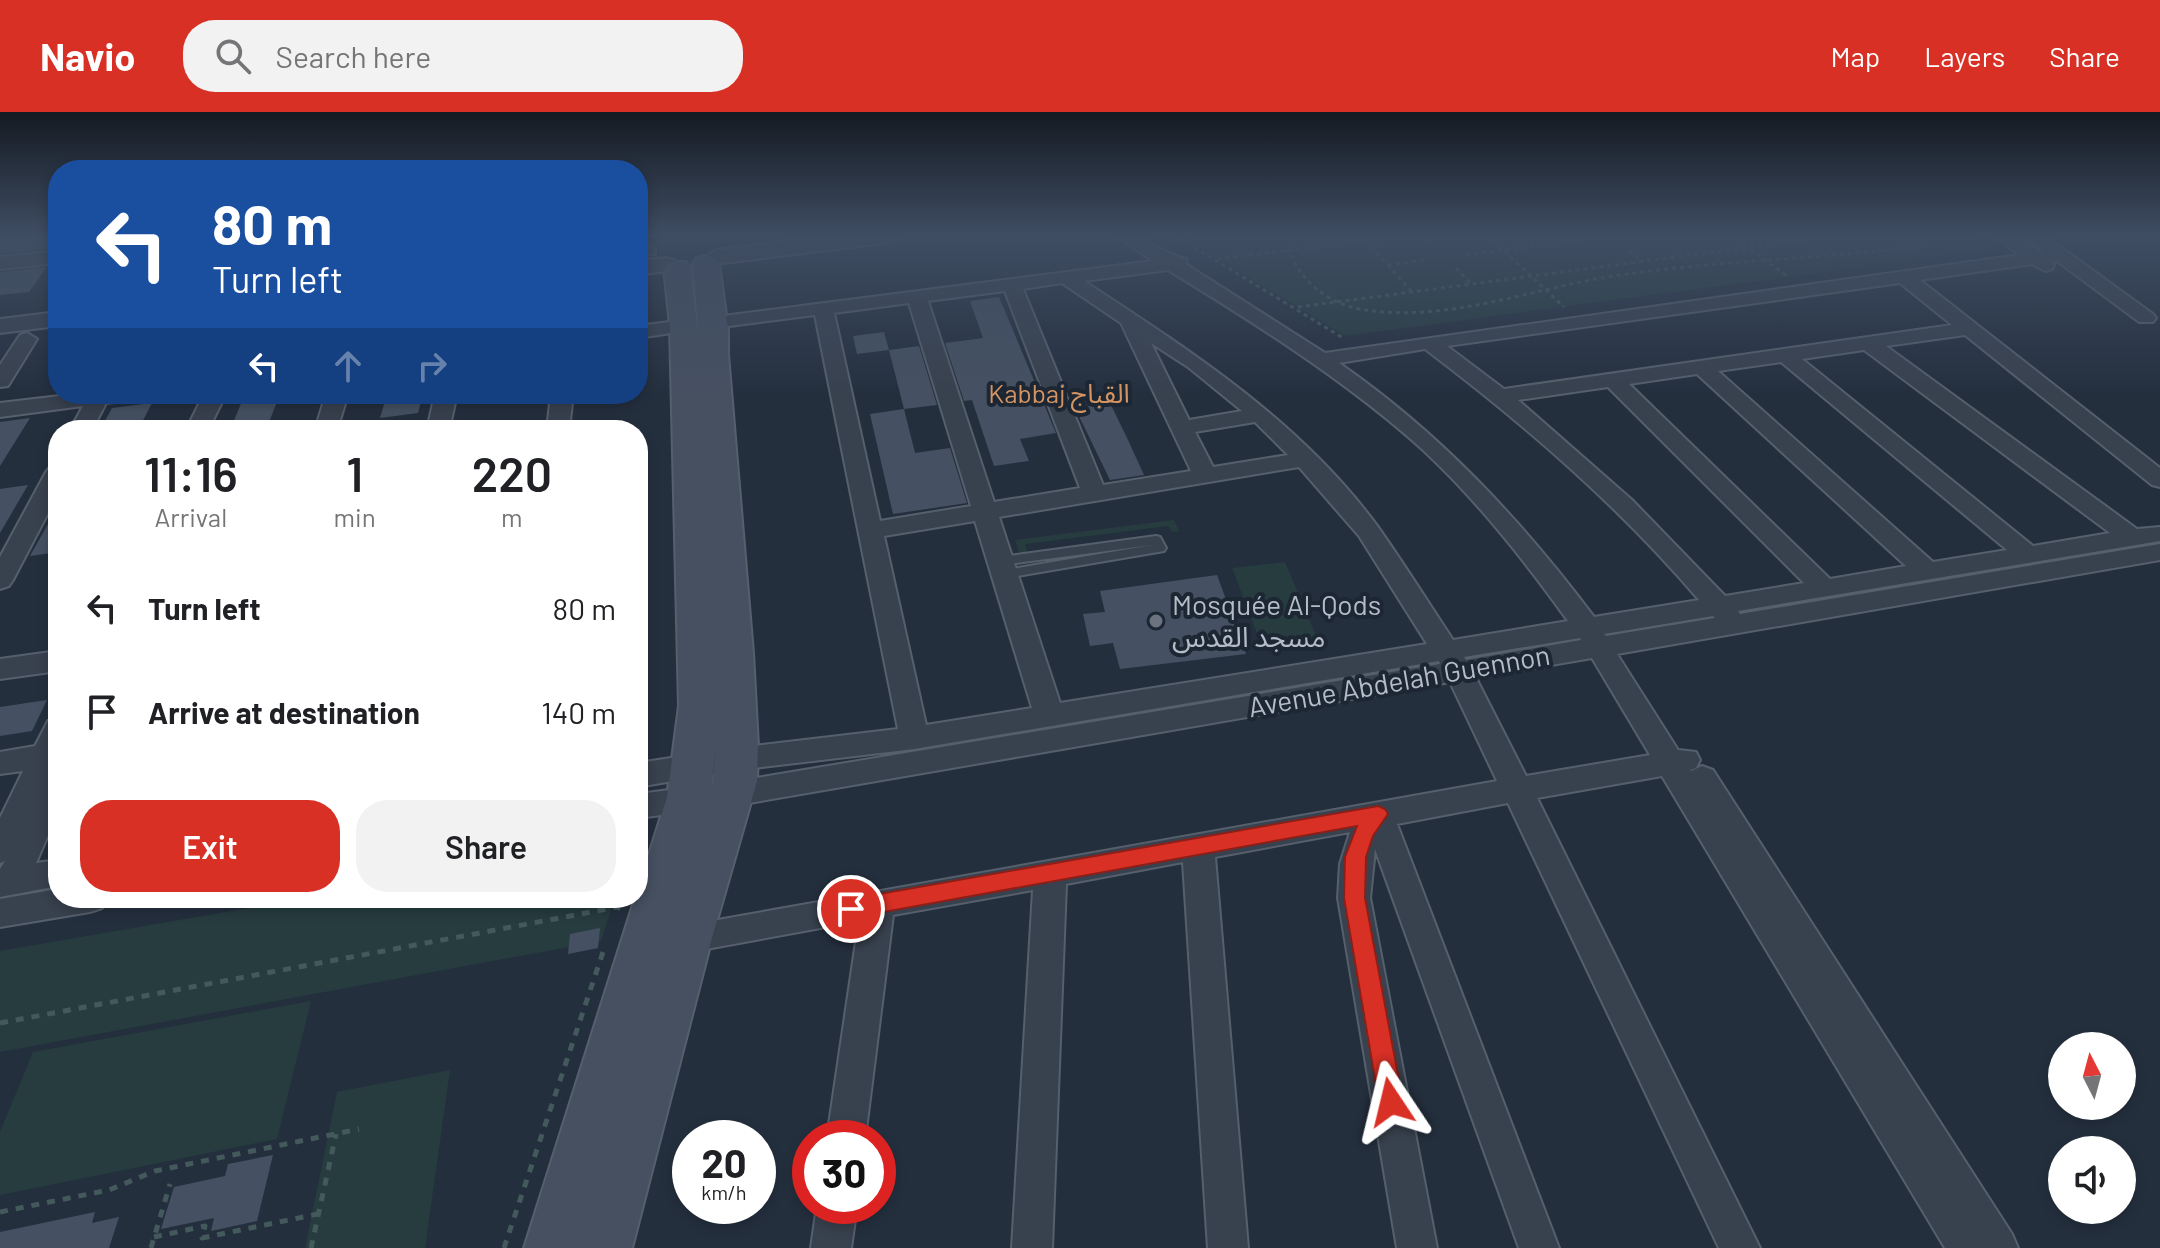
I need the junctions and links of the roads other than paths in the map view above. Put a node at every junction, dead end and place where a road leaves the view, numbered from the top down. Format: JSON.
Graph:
{"nodes":[{"id":1,"x":686,"y":288,"type":"edge"},
{"id":2,"x":988,"y":288,"type":"edge"},
{"id":3,"x":1013,"y":288,"type":"edge"},
{"id":4,"x":1083,"y":288,"type":"edge"},
{"id":5,"x":1236,"y":288,"type":"edge"},
{"id":6,"x":1831,"y":288,"type":"edge"},
{"id":7,"x":1919,"y":288,"type":"edge"},
{"id":8,"x":2075,"y":288,"type":"edge"},
{"id":9,"x":2105,"y":288,"type":"edge"},
{"id":10,"x":917,"y":297,"type":"junction"},
{"id":11,"x":823,"y":308,"type":"junction"},
{"id":12,"x":1128,"y":316,"type":"junction"},
{"id":13,"x":2146,"y":318,"type":"dead end"},
{"id":14,"x":2115,"y":319,"type":"dead end"},
{"id":15,"x":48,"y":320,"type":"edge"},
{"id":16,"x":699,"y":324,"type":"junction"},
{"id":17,"x":0,"y":326,"type":"edge"},
{"id":18,"x":1971,"y":328,"type":"junction"},
{"id":19,"x":648,"y":331,"type":"edge"},
{"id":20,"x":48,"y":337,"type":"edge"},
{"id":21,"x":27,"y":339,"type":"junction"},
{"id":22,"x":0,"y":342,"type":"edge"},
{"id":23,"x":1429,"y":342,"type":"junction"},
{"id":24,"x":1868,"y":343,"type":"junction"},
{"id":25,"x":1334,"y":352,"type":"junction"},
{"id":26,"x":1784,"y":354,"type":"junction"},
{"id":27,"x":1700,"y":366,"type":"junction"},
{"id":28,"x":1611,"y":378,"type":"junction"},
{"id":29,"x":0,"y":381,"type":"edge"},
{"id":30,"x":1502,"y":396,"type":"junction"},
{"id":31,"x":49,"y":404,"type":"edge"},
{"id":32,"x":0,"y":410,"type":"edge"},
{"id":33,"x":1260,"y":415,"type":"junction"},
{"id":34,"x":1180,"y":428,"type":"junction"},
{"id":35,"x":1305,"y":459,"type":"junction"},
{"id":36,"x":1205,"y":475,"type":"junction"},
{"id":37,"x":2160,"y":480,"type":"edge"},
{"id":38,"x":48,"y":491,"type":"edge"},
{"id":39,"x":1094,"y":493,"type":"junction"},
{"id":40,"x":986,"y":511,"type":"junction"},
{"id":41,"x":872,"y":530,"type":"junction"},
{"id":42,"x":2160,"y":533,"type":"edge"},
{"id":43,"x":2131,"y":537,"type":"junction"},
{"id":44,"x":2160,"y":552,"type":"edge"},
{"id":45,"x":2027,"y":554,"type":"junction"},
{"id":46,"x":1003,"y":568,"type":"junction"},
{"id":47,"x":1927,"y":571,"type":"junction"},
{"id":48,"x":0,"y":580,"type":"edge"},
{"id":49,"x":1823,"y":587,"type":"junction"},
{"id":50,"x":1718,"y":604,"type":"junction"},
{"id":51,"x":1737,"y":626,"type":"junction"},
{"id":52,"x":1602,"y":635,"type":"junction"},
{"id":53,"x":1453,"y":660,"type":"junction"},
{"id":54,"x":48,"y":662,"type":"edge"},
{"id":55,"x":0,"y":669,"type":"edge"},
{"id":56,"x":1049,"y":715,"type":"junction"},
{"id":57,"x":914,"y":738,"type":"junction"},
{"id":58,"x":48,"y":755,"type":"edge"},
{"id":59,"x":1680,"y":760,"type":"junction"},
{"id":60,"x":0,"y":763,"type":"edge"},
{"id":61,"x":48,"y":766,"type":"edge"},
{"id":62,"x":48,"y":772,"type":"edge"},
{"id":63,"x":648,"y":776,"type":"edge"},
{"id":64,"x":734,"y":776,"type":"junction"},
{"id":65,"x":691,"y":782,"type":"junction"},
{"id":66,"x":1517,"y":789,"type":"junction"},
{"id":67,"x":648,"y":801,"type":"edge"},
{"id":68,"x":1378,"y":814,"type":"junction"},
{"id":69,"x":1198,"y":847,"type":"junction"},
{"id":70,"x":0,"y":850,"type":"edge"},
{"id":71,"x":1050,"y":873,"type":"junction"},
{"id":72,"x":48,"y":875,"type":"edge"},
{"id":73,"x":648,"y":878,"type":"edge"},
{"id":74,"x":6,"y":882,"type":"edge"},
{"id":75,"x":878,"y":904,"type":"junction"},
{"id":76,"x":48,"y":905,"type":"edge"},
{"id":77,"x":635,"y":908,"type":"edge"},
{"id":78,"x":0,"y":913,"type":"edge"},
{"id":79,"x":623,"y":934,"type":"junction"},
{"id":80,"x":688,"y":938,"type":"junction"},
{"id":81,"x":848,"y":1120,"type":"edge"},
{"id":82,"x":834,"y":1224,"type":"edge"},
{"id":83,"x":553,"y":1248,"type":"edge"},
{"id":84,"x":603,"y":1248,"type":"edge"},
{"id":85,"x":831,"y":1248,"type":"edge"},
{"id":86,"x":1032,"y":1248,"type":"edge"},
{"id":87,"x":1228,"y":1248,"type":"edge"},
{"id":88,"x":1417,"y":1248,"type":"edge"},
{"id":89,"x":1539,"y":1248,"type":"edge"},
{"id":90,"x":1740,"y":1248,"type":"edge"},
{"id":91,"x":1968,"y":1248,"type":"edge"},
{"id":92,"x":1998,"y":1248,"type":"edge"}],
"edges":[{"from":1,"to":16,"type":"main road"},
{"from":2,"to":10,"type":"street"},
{"from":3,"to":39,"type":"street"},
{"from":4,"to":12,"type":"street"},
{"from":5,"to":25,"type":"street"},
{"from":6,"to":23,"type":"street"},
{"from":7,"to":18,"type":"street"},
{"from":8,"to":14,"type":"street"},
{"from":9,"to":13,"type":"street"},
{"from":10,"to":11,"type":"street"},
{"from":10,"to":40,"type":"street"},
{"from":11,"to":16,"type":"street"},
{"from":11,"to":41,"type":"street"},
{"from":12,"to":33,"type":"street"},
{"from":12,"to":34,"type":"street"},
{"from":15,"to":17,"type":"street"},
{"from":16,"to":19,"type":"street"},
{"from":16,"to":64,"type":"main road"},
{"from":16,"to":65,"type":"main road"},
{"from":18,"to":24,"type":"street"},
{"from":18,"to":37,"type":"street"},
{"from":20,"to":21,"type":"street"},
{"from":21,"to":22,"type":"street"},
{"from":21,"to":29,"type":"street"},
{"from":23,"to":25,"type":"street"},
{"from":23,"to":30,"type":"street"},
{"from":24,"to":26,"type":"street"},
{"from":24,"to":43,"type":"street"},
{"from":25,"to":52,"type":"street"},
{"from":26,"to":27,"type":"street"},
{"from":26,"to":45,"type":"street"},
{"from":27,"to":28,"type":"street"},
{"from":27,"to":47,"type":"street"},
{"from":28,"to":30,"type":"street"},
{"from":28,"to":49,"type":"street"},
{"from":30,"to":50,"type":"street"},
{"from":31,"to":32,"type":"street"},
{"from":33,"to":34,"type":"street"},
{"from":33,"to":35,"type":"street"},
{"from":34,"to":36,"type":"street"},
{"from":35,"to":36,"type":"street"},
{"from":35,"to":53,"type":"street"},
{"from":36,"to":39,"type":"street"},
{"from":38,"to":48,"type":"street"},
{"from":39,"to":40,"type":"street"},
{"from":40,"to":41,"type":"street"},
{"from":40,"to":46,"type":"street"},
{"from":41,"to":57,"type":"street"},
{"from":42,"to":43,"type":"street","name":"Avenue Abdelah Guennon"},
{"from":43,"to":45,"type":"street","name":"Avenue Abdelah Guennon"},
{"from":44,"to":51,"type":"street","name":"Avenue Abdelah Guennon"},
{"from":45,"to":47,"type":"street","name":"Avenue Abdelah Guennon"},
{"from":46,"to":46,"type":"lane"},
{"from":46,"to":56,"type":"street"},
{"from":47,"to":49,"type":"street","name":"Avenue Abdelah Guennon"},
{"from":49,"to":50,"type":"street","name":"Avenue Abdelah Guennon"},
{"from":50,"to":51,"type":"street"},
{"from":50,"to":52,"type":"street","name":"Avenue Abdelah Guennon"},
{"from":51,"to":52,"type":"street","name":"Avenue Abdelah Guennon"},
{"from":52,"to":53,"type":"street","name":"Avenue Abdelah Guennon"},
{"from":52,"to":59,"type":"street"},
{"from":53,"to":56,"type":"street","name":"Avenue Abdelah Guennon"},
{"from":53,"to":64,"type":"street","name":"Avenue Abdelah Guennon"},
{"from":53,"to":66,"type":"street"},
{"from":54,"to":55,"type":"street"},
{"from":56,"to":57,"type":"street","name":"Avenue Abdelah Guennon"},
{"from":57,"to":64,"type":"street","name":"Avenue Abdelah Guennon"},
{"from":58,"to":60,"type":"street"},
{"from":59,"to":66,"type":"street"},
{"from":59,"to":91,"type":"street"},
{"from":59,"to":92,"type":"street"},
{"from":61,"to":70,"type":"street"},
{"from":62,"to":74,"type":"street"},
{"from":63,"to":65,"type":"street","name":"Avenue Abdelah Guennon"},
{"from":64,"to":65,"type":"street","name":"Avenue Abdelah Guennon"},
{"from":64,"to":80,"type":"main road"},
{"from":65,"to":67,"type":"street","name":"Avenue Abdelah Guennon"},
{"from":65,"to":73,"type":"main road"},
{"from":66,"to":68,"type":"street"},
{"from":66,"to":90,"type":"street"},
{"from":68,"to":69,"type":"street"},
{"from":68,"to":88,"type":"street"},
{"from":68,"to":89,"type":"street"},
{"from":69,"to":71,"type":"street"},
{"from":69,"to":87,"type":"street"},
{"from":71,"to":75,"type":"street"},
{"from":71,"to":86,"type":"street"},
{"from":72,"to":74,"type":"street"},
{"from":75,"to":80,"type":"street"},
{"from":75,"to":81,"type":"street"},
{"from":76,"to":78,"type":"street"},
{"from":77,"to":79,"type":"main road"},
{"from":79,"to":80,"type":"street"},
{"from":79,"to":83,"type":"main road"},
{"from":80,"to":84,"type":"main road"},
{"from":82,"to":85,"type":"street"}]}
